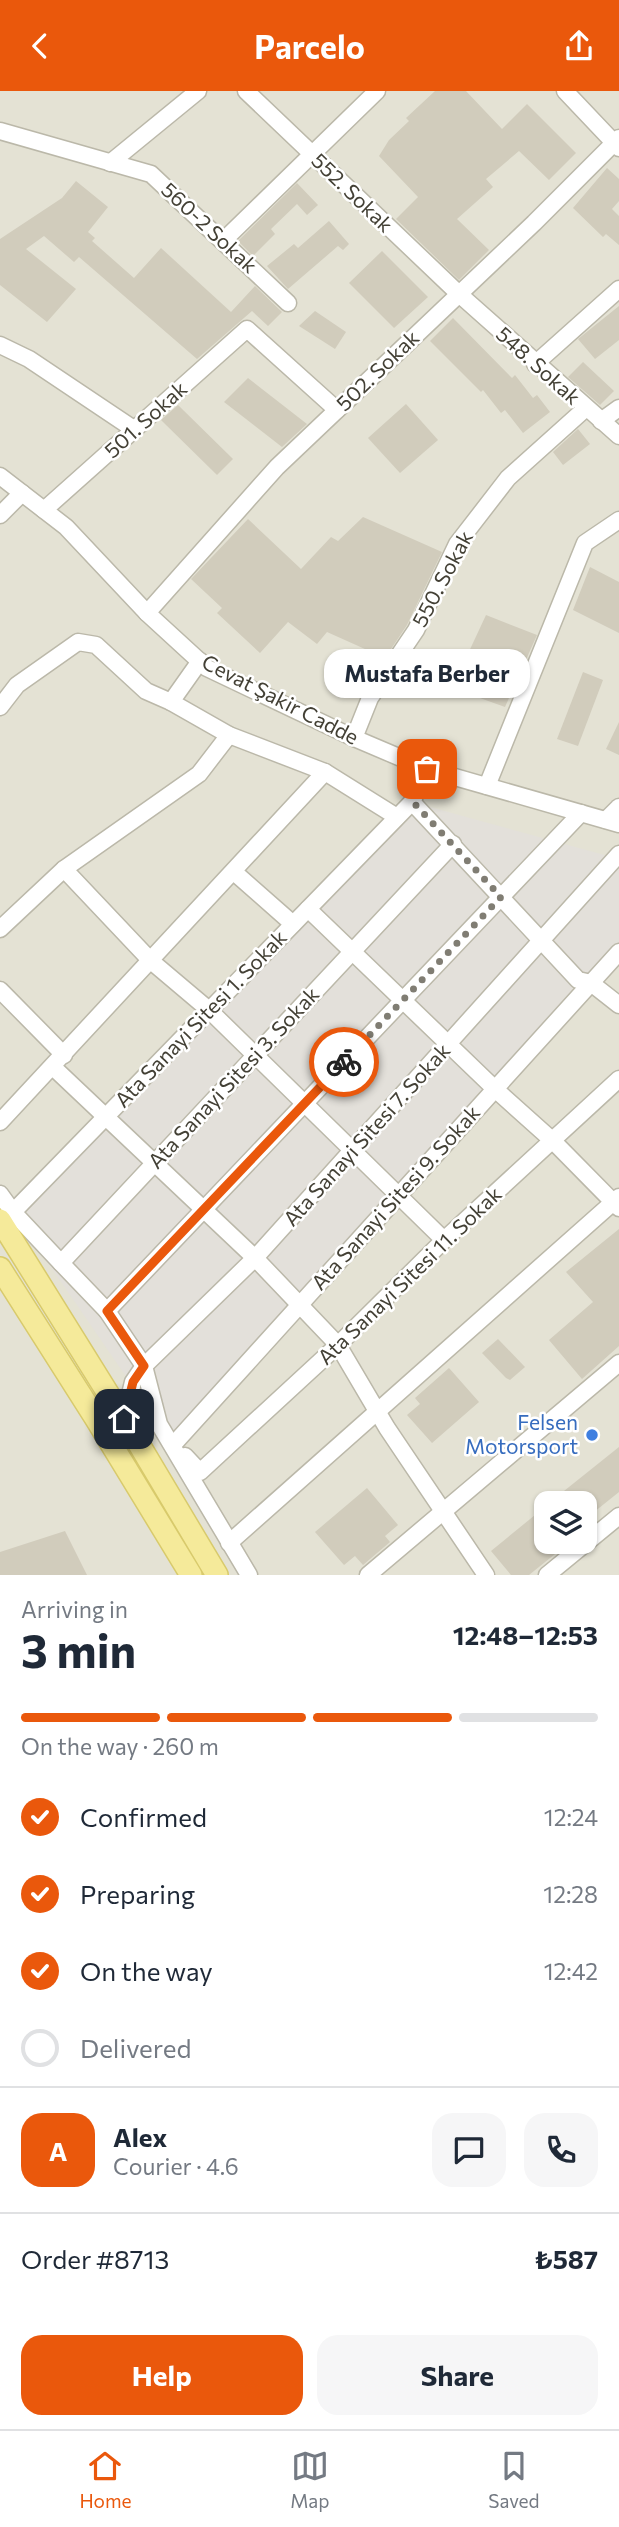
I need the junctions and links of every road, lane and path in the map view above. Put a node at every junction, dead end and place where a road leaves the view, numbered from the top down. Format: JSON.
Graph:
{"nodes":[{"id":1,"x":198,"y":91,"type":"edge"},
{"id":2,"x":246,"y":91,"type":"edge"},
{"id":3,"x":377,"y":91,"type":"edge"},
{"id":4,"x":565,"y":91,"type":"edge"},
{"id":5,"x":0,"y":131,"type":"edge"},
{"id":6,"x":617,"y":143,"type":"edge"},
{"id":7,"x":311,"y":153,"type":"junction"},
{"id":8,"x":110,"y":163,"type":"junction"},
{"id":9,"x":223,"y":241,"type":"junction"},
{"id":10,"x":619,"y":289,"type":"edge"},
{"id":11,"x":459,"y":294,"type":"junction"},
{"id":12,"x":288,"y":303,"type":"dead end"},
{"id":13,"x":0,"y":345,"type":"edge"},
{"id":14,"x":536,"y":364,"type":"junction"},
{"id":15,"x":586,"y":408,"type":"junction"},
{"id":16,"x":619,"y":408,"type":"edge"},
{"id":17,"x":337,"y":410,"type":"junction"},
{"id":18,"x":601,"y":421,"type":"junction"},
{"id":19,"x":135,"y":430,"type":"junction"},
{"id":20,"x":619,"y":436,"type":"edge"},
{"id":21,"x":0,"y":476,"type":"edge"},
{"id":22,"x":22,"y":493,"type":"junction"},
{"id":23,"x":44,"y":510,"type":"junction"},
{"id":24,"x":0,"y":515,"type":"edge"},
{"id":25,"x":619,"y":520,"type":"edge"},
{"id":26,"x":147,"y":613,"type":"junction"},
{"id":27,"x":200,"y":661,"type":"junction"},
{"id":28,"x":171,"y":702,"type":"junction"},
{"id":29,"x":0,"y":707,"type":"edge"},
{"id":30,"x":229,"y":735,"type":"junction"},
{"id":31,"x":354,"y":738,"type":"junction"},
{"id":32,"x":427,"y":769,"type":"junction"},
{"id":33,"x":325,"y":772,"type":"junction"},
{"id":34,"x":487,"y":786,"type":"junction"},
{"id":35,"x":412,"y":801,"type":"junction"},
{"id":36,"x":619,"y":807,"type":"edge"},
{"id":37,"x":581,"y":813,"type":"junction"},
{"id":38,"x":397,"y":817,"type":"junction"},
{"id":39,"x":612,"y":822,"type":"edge"},
{"id":40,"x":453,"y":844,"type":"junction"},
{"id":41,"x":619,"y":854,"type":"edge"},
{"id":42,"x":64,"y":869,"type":"junction"},
{"id":43,"x":234,"y":872,"type":"junction"},
{"id":44,"x":501,"y":897,"type":"junction"},
{"id":45,"x":308,"y":909,"type":"junction"},
{"id":46,"x":293,"y":924,"type":"junction"},
{"id":47,"x":0,"y":929,"type":"edge"},
{"id":48,"x":541,"y":941,"type":"junction"},
{"id":49,"x":352,"y":951,"type":"junction"},
{"id":50,"x":619,"y":952,"type":"edge"},
{"id":51,"x":151,"y":961,"type":"junction"},
{"id":52,"x":591,"y":983,"type":"junction"},
{"id":53,"x":0,"y":990,"type":"edge"},
{"id":54,"x":403,"y":1000,"type":"junction"},
{"id":55,"x":619,"y":1005,"type":"edge"},
{"id":56,"x":209,"y":1010,"type":"junction"},
{"id":57,"x":449,"y":1045,"type":"junction"},
{"id":58,"x":256,"y":1055,"type":"junction"},
{"id":59,"x":59,"y":1061,"type":"junction"},
{"id":60,"x":619,"y":1079,"type":"edge"},
{"id":61,"x":495,"y":1089,"type":"junction"},
{"id":62,"x":305,"y":1103,"type":"junction"},
{"id":63,"x":106,"y":1117,"type":"junction"},
{"id":64,"x":0,"y":1122,"type":"edge"},
{"id":65,"x":553,"y":1141,"type":"junction"},
{"id":66,"x":353,"y":1151,"type":"junction"},
{"id":67,"x":154,"y":1163,"type":"junction"},
{"id":68,"x":0,"y":1194,"type":"edge"},
{"id":69,"x":398,"y":1195,"type":"junction"},
{"id":70,"x":617,"y":1202,"type":"edge"},
{"id":71,"x":203,"y":1210,"type":"junction"},
{"id":72,"x":6,"y":1216,"type":"edge"},
{"id":73,"x":444,"y":1240,"type":"junction"},
{"id":74,"x":255,"y":1258,"type":"junction"},
{"id":75,"x":61,"y":1263,"type":"junction"},
{"id":76,"x":0,"y":1268,"type":"edge"},
{"id":77,"x":299,"y":1304,"type":"junction"},
{"id":78,"x":107,"y":1311,"type":"junction"},
{"id":79,"x":338,"y":1345,"type":"junction"},
{"id":80,"x":619,"y":1363,"type":"edge"},
{"id":81,"x":144,"y":1366,"type":"junction"},
{"id":82,"x":377,"y":1412,"type":"junction"},
{"id":83,"x":124,"y":1419,"type":"junction"},
{"id":84,"x":173,"y":1445,"type":"junction"},
{"id":85,"x":443,"y":1510,"type":"junction"},
{"id":86,"x":619,"y":1515,"type":"edge"},
{"id":87,"x":229,"y":1543,"type":"junction"},
{"id":88,"x":191,"y":1575,"type":"edge"},
{"id":89,"x":217,"y":1575,"type":"edge"},
{"id":90,"x":249,"y":1575,"type":"edge"},
{"id":91,"x":368,"y":1575,"type":"edge"},
{"id":92,"x":486,"y":1575,"type":"edge"},
{"id":93,"x":547,"y":1575,"type":"edge"}],
"edges":[{"from":1,"to":8,"type":"street"},
{"from":2,"to":7,"type":"street","name":"552. Sokak"},
{"from":3,"to":7,"type":"street"},
{"from":4,"to":6,"type":"street"},
{"from":5,"to":8,"type":"street","name":"560-2 Sokak"},
{"from":6,"to":11,"type":"street","name":"502. Sokak"},
{"from":7,"to":9,"type":"street"},
{"from":7,"to":11,"type":"street","name":"552. Sokak"},
{"from":8,"to":9,"type":"street","name":"560-2 Sokak"},
{"from":9,"to":12,"type":"street","name":"560-2 Sokak"},
{"from":10,"to":14,"type":"street"},
{"from":11,"to":14,"type":"street","name":"548. Sokak"},
{"from":11,"to":17,"type":"street","name":"502. Sokak"},
{"from":13,"to":19,"type":"street"},
{"from":14,"to":15,"type":"street","name":"548. Sokak"},
{"from":15,"to":18,"type":"street","name":"548. Sokak"},
{"from":15,"to":31,"type":"street","name":"550. Sokak"},
{"from":16,"to":18,"type":"street"},
{"from":17,"to":19,"type":"street","name":"501. Sokak"},
{"from":17,"to":26,"type":"street","name":"502. Sokak"},
{"from":18,"to":20,"type":"street","name":"548. Sokak"},
{"from":19,"to":23,"type":"street","name":"501. Sokak"},
{"from":21,"to":22,"type":"street","name":"Cevat Şakir Cadde"},
{"from":22,"to":23,"type":"street","name":"Cevat Şakir Cadde"},
{"from":22,"to":24,"type":"street"},
{"from":23,"to":26,"type":"street","name":"Cevat Şakir Cadde"},
{"from":25,"to":34,"type":"street"},
{"from":26,"to":27,"type":"street","name":"Cevat Şakir Cadde"},
{"from":27,"to":28,"type":"street"},
{"from":27,"to":31,"type":"street","name":"Cevat Şakir Cadde"},
{"from":28,"to":29,"type":"street"},
{"from":28,"to":30,"type":"street"},
{"from":30,"to":33,"type":"street"},
{"from":30,"to":42,"type":"street"},
{"from":31,"to":32,"type":"street","name":"Cevat Şakir Cadde"},
{"from":32,"to":34,"type":"street","name":"Cevat Şakir Cadde"},
{"from":32,"to":35,"type":"street","name":"Ata Sanayi Sitesi 1. Sokak"},
{"from":33,"to":38,"type":"street"},
{"from":33,"to":43,"type":"street"},
{"from":34,"to":37,"type":"street","name":"Cevat Şakir Cadde"},
{"from":35,"to":38,"type":"street","name":"Ata Sanayi Sitesi 1. Sokak"},
{"from":35,"to":40,"type":"street"},
{"from":36,"to":39,"type":"street"},
{"from":37,"to":39,"type":"street","name":"Cevat Şakir Cadde"},
{"from":37,"to":44,"type":"street"},
{"from":38,"to":45,"type":"street","name":"Ata Sanayi Sitesi 1. Sokak"},
{"from":40,"to":44,"type":"street"},
{"from":40,"to":49,"type":"street","name":"Ata Sanayi Sitesi 3. Sokak"},
{"from":41,"to":48,"type":"street","name":"Ata Sanayi Sitesi 7. Sokak"},
{"from":42,"to":47,"type":"street"},
{"from":42,"to":51,"type":"street"},
{"from":43,"to":46,"type":"street"},
{"from":43,"to":51,"type":"street"},
{"from":44,"to":48,"type":"street"},
{"from":44,"to":54,"type":"street"},
{"from":45,"to":46,"type":"street","name":"Ata Sanayi Sitesi 1. Sokak"},
{"from":45,"to":49,"type":"street"},
{"from":46,"to":56,"type":"street","name":"Ata Sanayi Sitesi 1. Sokak"},
{"from":48,"to":52,"type":"street"},
{"from":48,"to":57,"type":"street","name":"Ata Sanayi Sitesi 7. Sokak"},
{"from":49,"to":54,"type":"street"},
{"from":49,"to":58,"type":"street","name":"Ata Sanayi Sitesi 3. Sokak"},
{"from":50,"to":52,"type":"street","name":"Ata Sanayi Sitesi 9. Sokak"},
{"from":51,"to":56,"type":"street"},
{"from":51,"to":59,"type":"street"},
{"from":52,"to":55,"type":"street"},
{"from":52,"to":61,"type":"street","name":"Ata Sanayi Sitesi 9. Sokak"},
{"from":53,"to":59,"type":"street"},
{"from":54,"to":57,"type":"street"},
{"from":54,"to":62,"type":"street"},
{"from":56,"to":58,"type":"street"},
{"from":56,"to":63,"type":"street","name":"Ata Sanayi Sitesi 1. Sokak"},
{"from":57,"to":61,"type":"street"},
{"from":57,"to":66,"type":"street","name":"Ata Sanayi Sitesi 7. Sokak"},
{"from":58,"to":62,"type":"street"},
{"from":58,"to":67,"type":"street","name":"Ata Sanayi Sitesi 3. Sokak"},
{"from":59,"to":63,"type":"street"},
{"from":59,"to":64,"type":"street"},
{"from":60,"to":65,"type":"street","name":"Ata Sanayi Sitesi 11. Sokak"},
{"from":61,"to":65,"type":"street"},
{"from":61,"to":69,"type":"street","name":"Ata Sanayi Sitesi 9. Sokak"},
{"from":62,"to":66,"type":"street"},
{"from":62,"to":71,"type":"street"},
{"from":63,"to":67,"type":"street"},
{"from":63,"to":72,"type":"street","name":"Ata Sanayi Sitesi 1. Sokak"},
{"from":65,"to":70,"type":"street"},
{"from":65,"to":73,"type":"street","name":"Ata Sanayi Sitesi 11. Sokak"},
{"from":66,"to":69,"type":"street"},
{"from":66,"to":74,"type":"street","name":"Ata Sanayi Sitesi 7. Sokak"},
{"from":67,"to":71,"type":"street"},
{"from":67,"to":75,"type":"street","name":"Ata Sanayi Sitesi 3. Sokak"},
{"from":68,"to":72,"type":"street"},
{"from":69,"to":73,"type":"street"},
{"from":69,"to":77,"type":"street","name":"Ata Sanayi Sitesi 9. Sokak"},
{"from":70,"to":82,"type":"street"},
{"from":71,"to":74,"type":"street"},
{"from":71,"to":78,"type":"street"},
{"from":72,"to":75,"type":"street"},
{"from":72,"to":83,"type":"main road"},
{"from":73,"to":79,"type":"street","name":"Ata Sanayi Sitesi 11. Sokak"},
{"from":74,"to":77,"type":"street"},
{"from":74,"to":81,"type":"street","name":"Ata Sanayi Sitesi 7. Sokak"},
{"from":75,"to":78,"type":"street"},
{"from":76,"to":88,"type":"main road"},
{"from":77,"to":79,"type":"street"},
{"from":77,"to":84,"type":"street","name":"Ata Sanayi Sitesi 9. Sokak"},
{"from":78,"to":81,"type":"street"},
{"from":79,"to":82,"type":"street"},
{"from":79,"to":84,"type":"street","name":"Ata Sanayi Sitesi 11. Sokak"},
{"from":80,"to":85,"type":"street"},
{"from":81,"to":83,"type":"street","name":"Ata Sanayi Sitesi 7. Sokak"},
{"from":81,"to":84,"type":"street"},
{"from":82,"to":85,"type":"street"},
{"from":82,"to":87,"type":"street"},
{"from":83,"to":89,"type":"main road"},
{"from":84,"to":87,"type":"street"},
{"from":85,"to":91,"type":"street"},
{"from":85,"to":92,"type":"street"},
{"from":86,"to":93,"type":"street"},
{"from":87,"to":90,"type":"street"}]}
